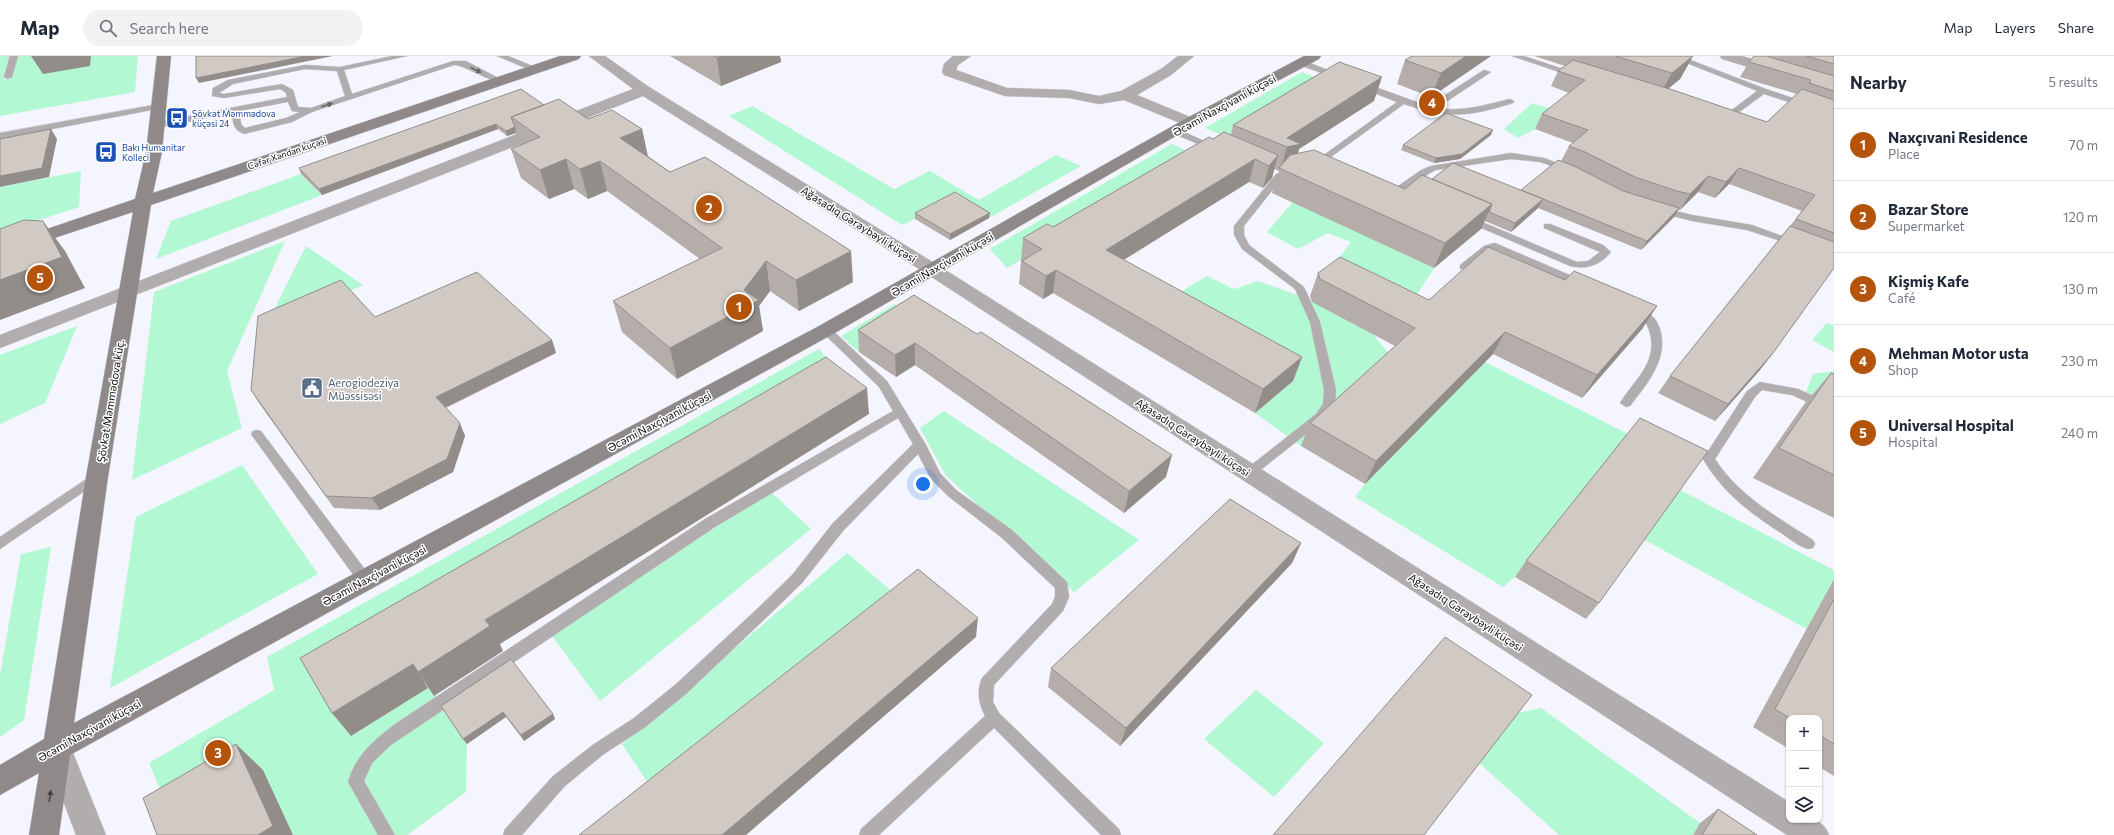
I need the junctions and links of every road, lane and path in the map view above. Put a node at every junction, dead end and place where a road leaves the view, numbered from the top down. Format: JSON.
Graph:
{"nodes":[{"id":1,"x":14,"y":56,"type":"edge"},
{"id":2,"x":164,"y":56,"type":"edge"},
{"id":3,"x":403,"y":56,"type":"edge"},
{"id":4,"x":501,"y":56,"type":"edge"},
{"id":5,"x":574,"y":56,"type":"edge"},
{"id":6,"x":596,"y":56,"type":"edge"},
{"id":7,"x":964,"y":56,"type":"edge"},
{"id":8,"x":1187,"y":56,"type":"edge"},
{"id":9,"x":1516,"y":56,"type":"edge"},
{"id":10,"x":1673,"y":56,"type":"edge"},
{"id":11,"x":1727,"y":56,"type":"edge"},
{"id":12,"x":1308,"y":59,"type":"edge"},
{"id":13,"x":464,"y":60,"type":"edge"},
{"id":14,"x":340,"y":69,"type":"junction"},
{"id":15,"x":536,"y":69,"type":"junction"},
{"id":16,"x":1487,"y":72,"type":"dead end"},
{"id":17,"x":8,"y":77,"type":"dead end"},
{"id":18,"x":1583,"y":77,"type":"edge"},
{"id":19,"x":500,"y":81,"type":"junction"},
{"id":20,"x":1832,"y":85,"type":"edge"},
{"id":21,"x":644,"y":90,"type":"junction"},
{"id":22,"x":1763,"y":91,"type":"junction"},
{"id":23,"x":1125,"y":95,"type":"junction"},
{"id":24,"x":349,"y":97,"type":"junction"},
{"id":25,"x":291,"y":99,"type":"junction"},
{"id":26,"x":1403,"y":100,"type":"junction"},
{"id":27,"x":1510,"y":101,"type":"dead end"},
{"id":28,"x":159,"y":106,"type":"junction"},
{"id":29,"x":236,"y":110,"type":"junction"},
{"id":30,"x":312,"y":110,"type":"junction"},
{"id":31,"x":1428,"y":110,"type":"junction"},
{"id":32,"x":1712,"y":113,"type":"edge"},
{"id":33,"x":1834,"y":115,"type":"edge"},
{"id":34,"x":158,"y":125,"type":"junction"},
{"id":35,"x":1183,"y":126,"type":"junction"},
{"id":36,"x":0,"y":136,"type":"edge"},
{"id":37,"x":1224,"y":152,"type":"edge"},
{"id":38,"x":1309,"y":169,"type":"junction"},
{"id":39,"x":1324,"y":172,"type":"edge"},
{"id":40,"x":1580,"y":174,"type":"edge"},
{"id":41,"x":1413,"y":195,"type":"edge"},
{"id":42,"x":143,"y":202,"type":"junction"},
{"id":43,"x":1651,"y":206,"type":"edge"},
{"id":44,"x":1456,"y":214,"type":"edge"},
{"id":45,"x":1547,"y":226,"type":"dead end"},
{"id":46,"x":1806,"y":247,"type":"edge"},
{"id":47,"x":0,"y":251,"type":"edge"},
{"id":48,"x":1464,"y":267,"type":"edge"},
{"id":49,"x":933,"y":270,"type":"junction"},
{"id":50,"x":1589,"y":288,"type":"edge"},
{"id":51,"x":127,"y":293,"type":"junction"},
{"id":52,"x":1625,"y":303,"type":"edge"},
{"id":53,"x":826,"y":330,"type":"junction"},
{"id":54,"x":0,"y":342,"type":"edge"},
{"id":55,"x":1626,"y":403,"type":"dead end"},
{"id":56,"x":1834,"y":410,"type":"edge"},
{"id":57,"x":900,"y":412,"type":"junction"},
{"id":58,"x":257,"y":434,"type":"dead end"},
{"id":59,"x":920,"y":445,"type":"junction"},
{"id":60,"x":1249,"y":473,"type":"junction"},
{"id":61,"x":97,"y":477,"type":"junction"},
{"id":62,"x":0,"y":544,"type":"edge"},
{"id":63,"x":1808,"y":544,"type":"dead end"},
{"id":64,"x":365,"y":580,"type":"junction"},
{"id":65,"x":994,"y":718,"type":"junction"},
{"id":66,"x":58,"y":747,"type":"junction"},
{"id":67,"x":0,"y":781,"type":"edge"},
{"id":68,"x":1786,"y":817,"type":"edge"},
{"id":69,"x":1795,"y":823,"type":"edge"},
{"id":70,"x":44,"y":835,"type":"edge"},
{"id":71,"x":91,"y":835,"type":"edge"},
{"id":72,"x":387,"y":835,"type":"edge"},
{"id":73,"x":511,"y":835,"type":"edge"},
{"id":74,"x":867,"y":835,"type":"edge"},
{"id":75,"x":1112,"y":835,"type":"edge"},
{"id":76,"x":1814,"y":835,"type":"edge"}],
"edges":[{"from":1,"to":17,"type":"lane"},
{"from":2,"to":28,"type":"main road","name":"Şövkət Məmmədova küç."},
{"from":3,"to":14,"type":"lane"},
{"from":4,"to":15,"type":"lane"},
{"from":5,"to":15,"type":"main road","name":"Cəfər Xəndan küçəsi"},
{"from":6,"to":21,"type":"street","name":"Ağasadıq Gəraybəyli küçəsi"},
{"from":7,"to":23,"type":"street"},
{"from":8,"to":23,"type":"street"},
{"from":9,"to":18,"type":"lane"},
{"from":10,"to":22,"type":"lane"},
{"from":11,"to":20,"type":"street"},
{"from":12,"to":26,"type":"lane"},
{"from":12,"to":35,"type":"main road","name":"Əcəmi Naxçivani küçəsi"},
{"from":13,"to":19,"type":"lane","one_way":true},
{"from":13,"to":24,"type":"lane"},
{"from":14,"to":24,"type":"lane"},
{"from":14,"to":25,"type":"lane"},
{"from":15,"to":19,"type":"main road","name":"Cəfər Xəndan küçəsi"},
{"from":16,"to":31,"type":"lane"},
{"from":19,"to":42,"type":"main road","name":"Cəfər Xəndan küçəsi"},
{"from":21,"to":49,"type":"street","name":"Ağasadıq Gəraybəyli küçəsi"},
{"from":21,"to":51,"type":"street"},
{"from":22,"to":32,"type":"lane"},
{"from":22,"to":33,"type":"lane"},
{"from":23,"to":35,"type":"street"},
{"from":30,"to":24,"type":"lane","one_way":true},
{"from":25,"to":29,"type":"lane"},
{"from":25,"to":30,"type":"lane"},
{"from":26,"to":31,"type":"lane"},
{"from":26,"to":38,"type":"lane"},
{"from":27,"to":31,"type":"lane"},
{"from":28,"to":34,"type":"main road","name":"Şövkət Məmmədova küç."},
{"from":28,"to":36,"type":"lane"},
{"from":29,"to":30,"type":"lane"},
{"from":29,"to":34,"type":"lane"},
{"from":34,"to":42,"type":"main road","name":"Şövkət Məmmədova küç."},
{"from":35,"to":37,"type":"lane"},
{"from":35,"to":49,"type":"main road","name":"Əcəmi Naxçivani küçəsi"},
{"from":38,"to":39,"type":"lane"},
{"from":38,"to":60,"type":"lane"},
{"from":40,"to":41,"type":"lane"},
{"from":42,"to":47,"type":"main road","name":"Cəfər Xəndan küçəsi"},
{"from":42,"to":51,"type":"main road","name":"Şövkət Məmmədova küç."},
{"from":43,"to":46,"type":"lane"},
{"from":44,"to":45,"type":"lane"},
{"from":48,"to":50,"type":"lane"},
{"from":49,"to":53,"type":"main road","name":"Əcəmi Naxçivani küçəsi"},
{"from":49,"to":60,"type":"street","name":"Ağasadıq Gəraybəyli küçəsi"},
{"from":51,"to":54,"type":"street"},
{"from":51,"to":61,"type":"main road","name":"Şövkət Məmmədova küç."},
{"from":52,"to":55,"type":"lane"},
{"from":53,"to":57,"type":"lane"},
{"from":53,"to":64,"type":"main road","name":"Əcəmi Naxçivani küçəsi"},
{"from":56,"to":63,"type":"lane"},
{"from":57,"to":59,"type":"lane"},
{"from":57,"to":72,"type":"lane"},
{"from":58,"to":64,"type":"lane"},
{"from":59,"to":65,"type":"lane"},
{"from":59,"to":73,"type":"lane"},
{"from":60,"to":68,"type":"street","name":"Ağasadıq Gəraybəyli küçəsi"},
{"from":61,"to":62,"type":"lane"},
{"from":61,"to":66,"type":"main road","name":"Şövkət Məmmədova küç."},
{"from":64,"to":66,"type":"main road","name":"Əcəmi Naxçivani küçəsi"},
{"from":65,"to":74,"type":"lane"},
{"from":65,"to":75,"type":"lane"},
{"from":66,"to":67,"type":"main road","name":"Əcəmi Naxçivani küçəsi"},
{"from":70,"to":66,"type":"main road","name":"Şövkət Məmmədova küç.","one_way":true},
{"from":66,"to":71,"type":"street"},
{"from":69,"to":76,"type":"street","name":"Ağasadıq Gəraybəyli küçəsi"}]}
